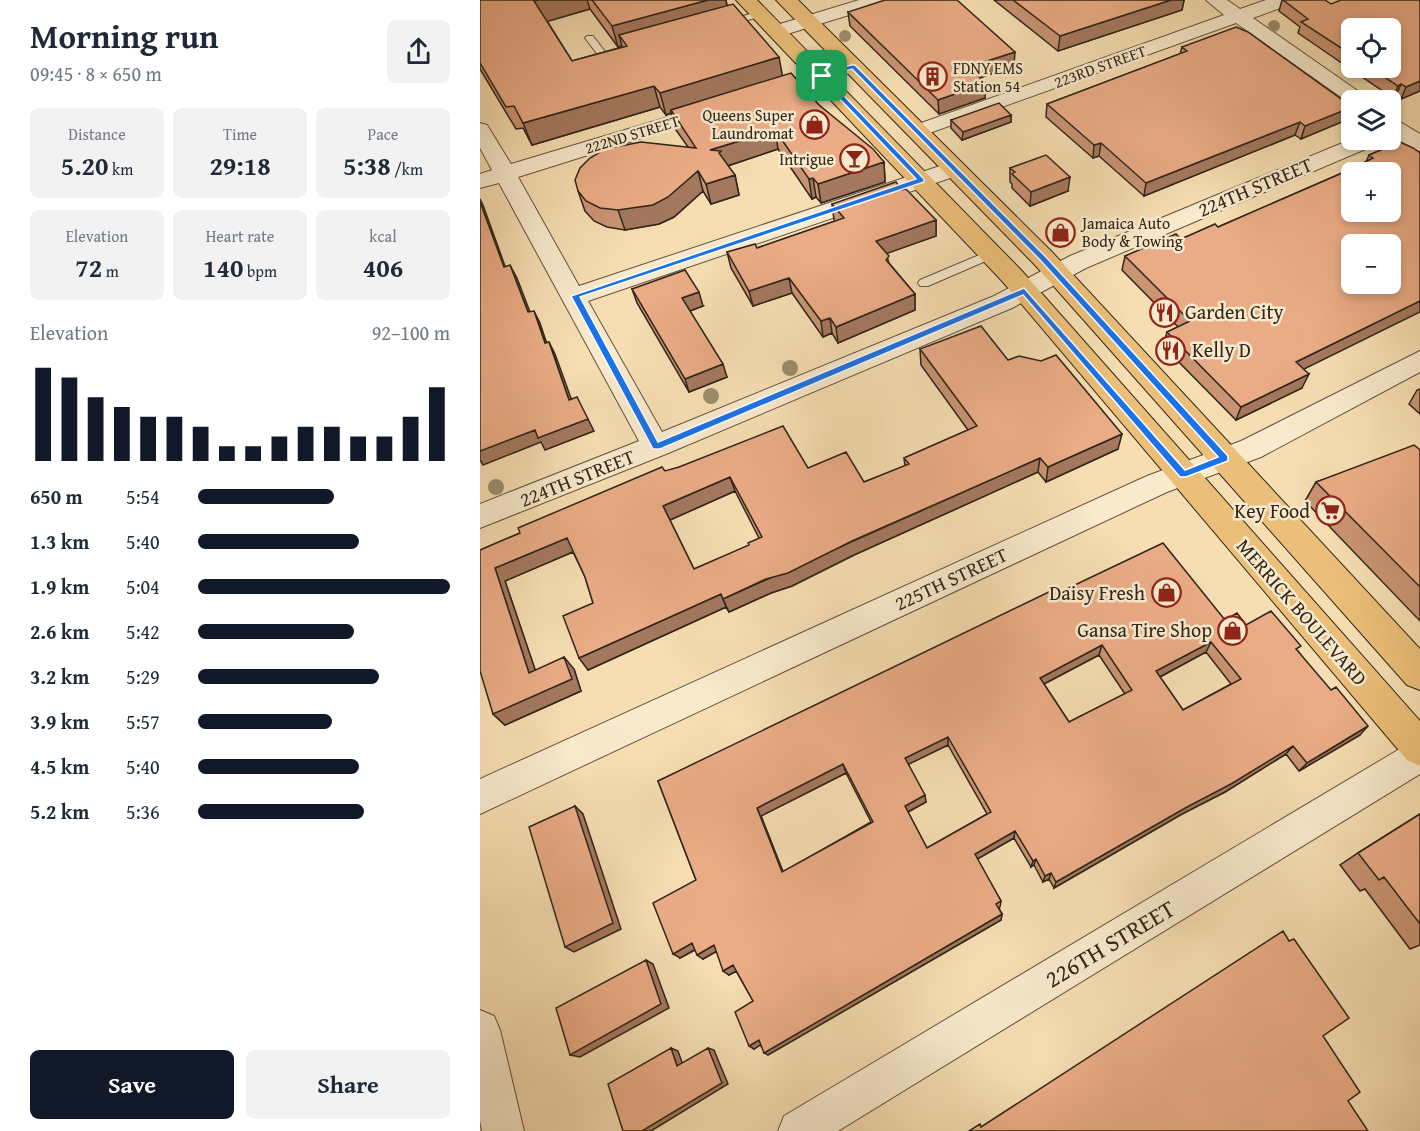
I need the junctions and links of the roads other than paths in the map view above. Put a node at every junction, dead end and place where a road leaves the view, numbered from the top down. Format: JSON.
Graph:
{"nodes":[{"id":1,"x":786,"y":0,"type":"edge"},
{"id":2,"x":878,"y":0,"type":"edge"},
{"id":3,"x":1215,"y":0,"type":"edge"},
{"id":4,"x":1284,"y":0,"type":"edge"},
{"id":5,"x":753,"y":7,"type":"edge"},
{"id":6,"x":1238,"y":16,"type":"junction"},
{"id":7,"x":809,"y":22,"type":"junction"},
{"id":8,"x":712,"y":27,"type":"edge"},
{"id":9,"x":777,"y":32,"type":"junction"},
{"id":10,"x":590,"y":38,"type":"dead end"},
{"id":11,"x":626,"y":51,"type":"edge"},
{"id":12,"x":853,"y":66,"type":"junction"},
{"id":13,"x":822,"y":76,"type":"junction"},
{"id":14,"x":1344,"y":90,"type":"edge"},
{"id":15,"x":1416,"y":119,"type":"dead end"},
{"id":16,"x":1401,"y":124,"type":"edge"},
{"id":17,"x":480,"y":129,"type":"edge"},
{"id":18,"x":917,"y":131,"type":"junction"},
{"id":19,"x":1401,"y":132,"type":"edge"},
{"id":20,"x":1420,"y":144,"type":"edge"},
{"id":21,"x":1343,"y":150,"type":"edge"},
{"id":22,"x":954,"y":169,"type":"junction"},
{"id":23,"x":504,"y":174,"type":"junction"},
{"id":24,"x":921,"y":180,"type":"junction"},
{"id":25,"x":480,"y":181,"type":"edge"},
{"id":26,"x":991,"y":254,"type":"junction"},
{"id":27,"x":1057,"y":273,"type":"junction"},
{"id":28,"x":924,"y":283,"type":"dead end"},
{"id":29,"x":1024,"y":291,"type":"junction"},
{"id":30,"x":575,"y":296,"type":"junction"},
{"id":31,"x":1420,"y":360,"type":"edge"},
{"id":32,"x":656,"y":446,"type":"junction"},
{"id":33,"x":1225,"y":458,"type":"junction"},
{"id":34,"x":1183,"y":474,"type":"junction"},
{"id":35,"x":480,"y":516,"type":"edge"},
{"id":36,"x":1420,"y":674,"type":"edge"},
{"id":37,"x":1420,"y":748,"type":"edge"},
{"id":38,"x":1420,"y":755,"type":"edge"},
{"id":39,"x":480,"y":797,"type":"edge"},
{"id":40,"x":480,"y":1030,"type":"edge"},
{"id":41,"x":503,"y":1131,"type":"edge"},
{"id":42,"x":799,"y":1131,"type":"edge"}],
"edges":[{"from":1,"to":7,"type":"main road"},
{"from":2,"to":7,"type":"street"},
{"from":3,"to":6,"type":"street"},
{"from":4,"to":6,"type":"street","name":"223RD STREET"},
{"from":5,"to":8,"type":"lane"},
{"from":5,"to":9,"type":"main road","name":"MERRICK BOULEVARD"},
{"from":6,"to":14,"type":"street"},
{"from":6,"to":18,"type":"street","name":"223RD STREET"},
{"from":7,"to":9,"type":"street"},
{"from":7,"to":12,"type":"main road"},
{"from":9,"to":13,"type":"main road","name":"MERRICK BOULEVARD"},
{"from":10,"to":11,"type":"lane"},
{"from":12,"to":13,"type":"street","name":"222ND STREET"},
{"from":12,"to":18,"type":"main road"},
{"from":13,"to":23,"type":"street","name":"222ND STREET"},
{"from":13,"to":24,"type":"main road","name":"MERRICK BOULEVARD"},
{"from":15,"to":16,"type":"street"},
{"from":17,"to":23,"type":"street"},
{"from":18,"to":22,"type":"main road"},
{"from":19,"to":20,"type":"street"},
{"from":21,"to":27,"type":"street","name":"224TH STREET"},
{"from":22,"to":24,"type":"street"},
{"from":22,"to":27,"type":"main road"},
{"from":23,"to":25,"type":"street","name":"222ND STREET"},
{"from":23,"to":30,"type":"street"},
{"from":24,"to":26,"type":"main road","name":"MERRICK BOULEVARD"},
{"from":24,"to":30,"type":"street"},
{"from":26,"to":28,"type":"lane"},
{"from":26,"to":29,"type":"main road","name":"MERRICK BOULEVARD"},
{"from":27,"to":29,"type":"street","name":"224TH STREET"},
{"from":27,"to":33,"type":"main road"},
{"from":29,"to":32,"type":"street","name":"224TH STREET"},
{"from":29,"to":34,"type":"main road","name":"MERRICK BOULEVARD"},
{"from":30,"to":32,"type":"street"},
{"from":31,"to":33,"type":"street","name":"225TH STREET"},
{"from":32,"to":35,"type":"street","name":"224TH STREET"},
{"from":33,"to":34,"type":"street","name":"225TH STREET"},
{"from":33,"to":36,"type":"main road"},
{"from":34,"to":37,"type":"main road","name":"MERRICK BOULEVARD"},
{"from":34,"to":39,"type":"street","name":"225TH STREET"},
{"from":38,"to":42,"type":"street","name":"226TH STREET"},
{"from":40,"to":41,"type":"street"}]}
